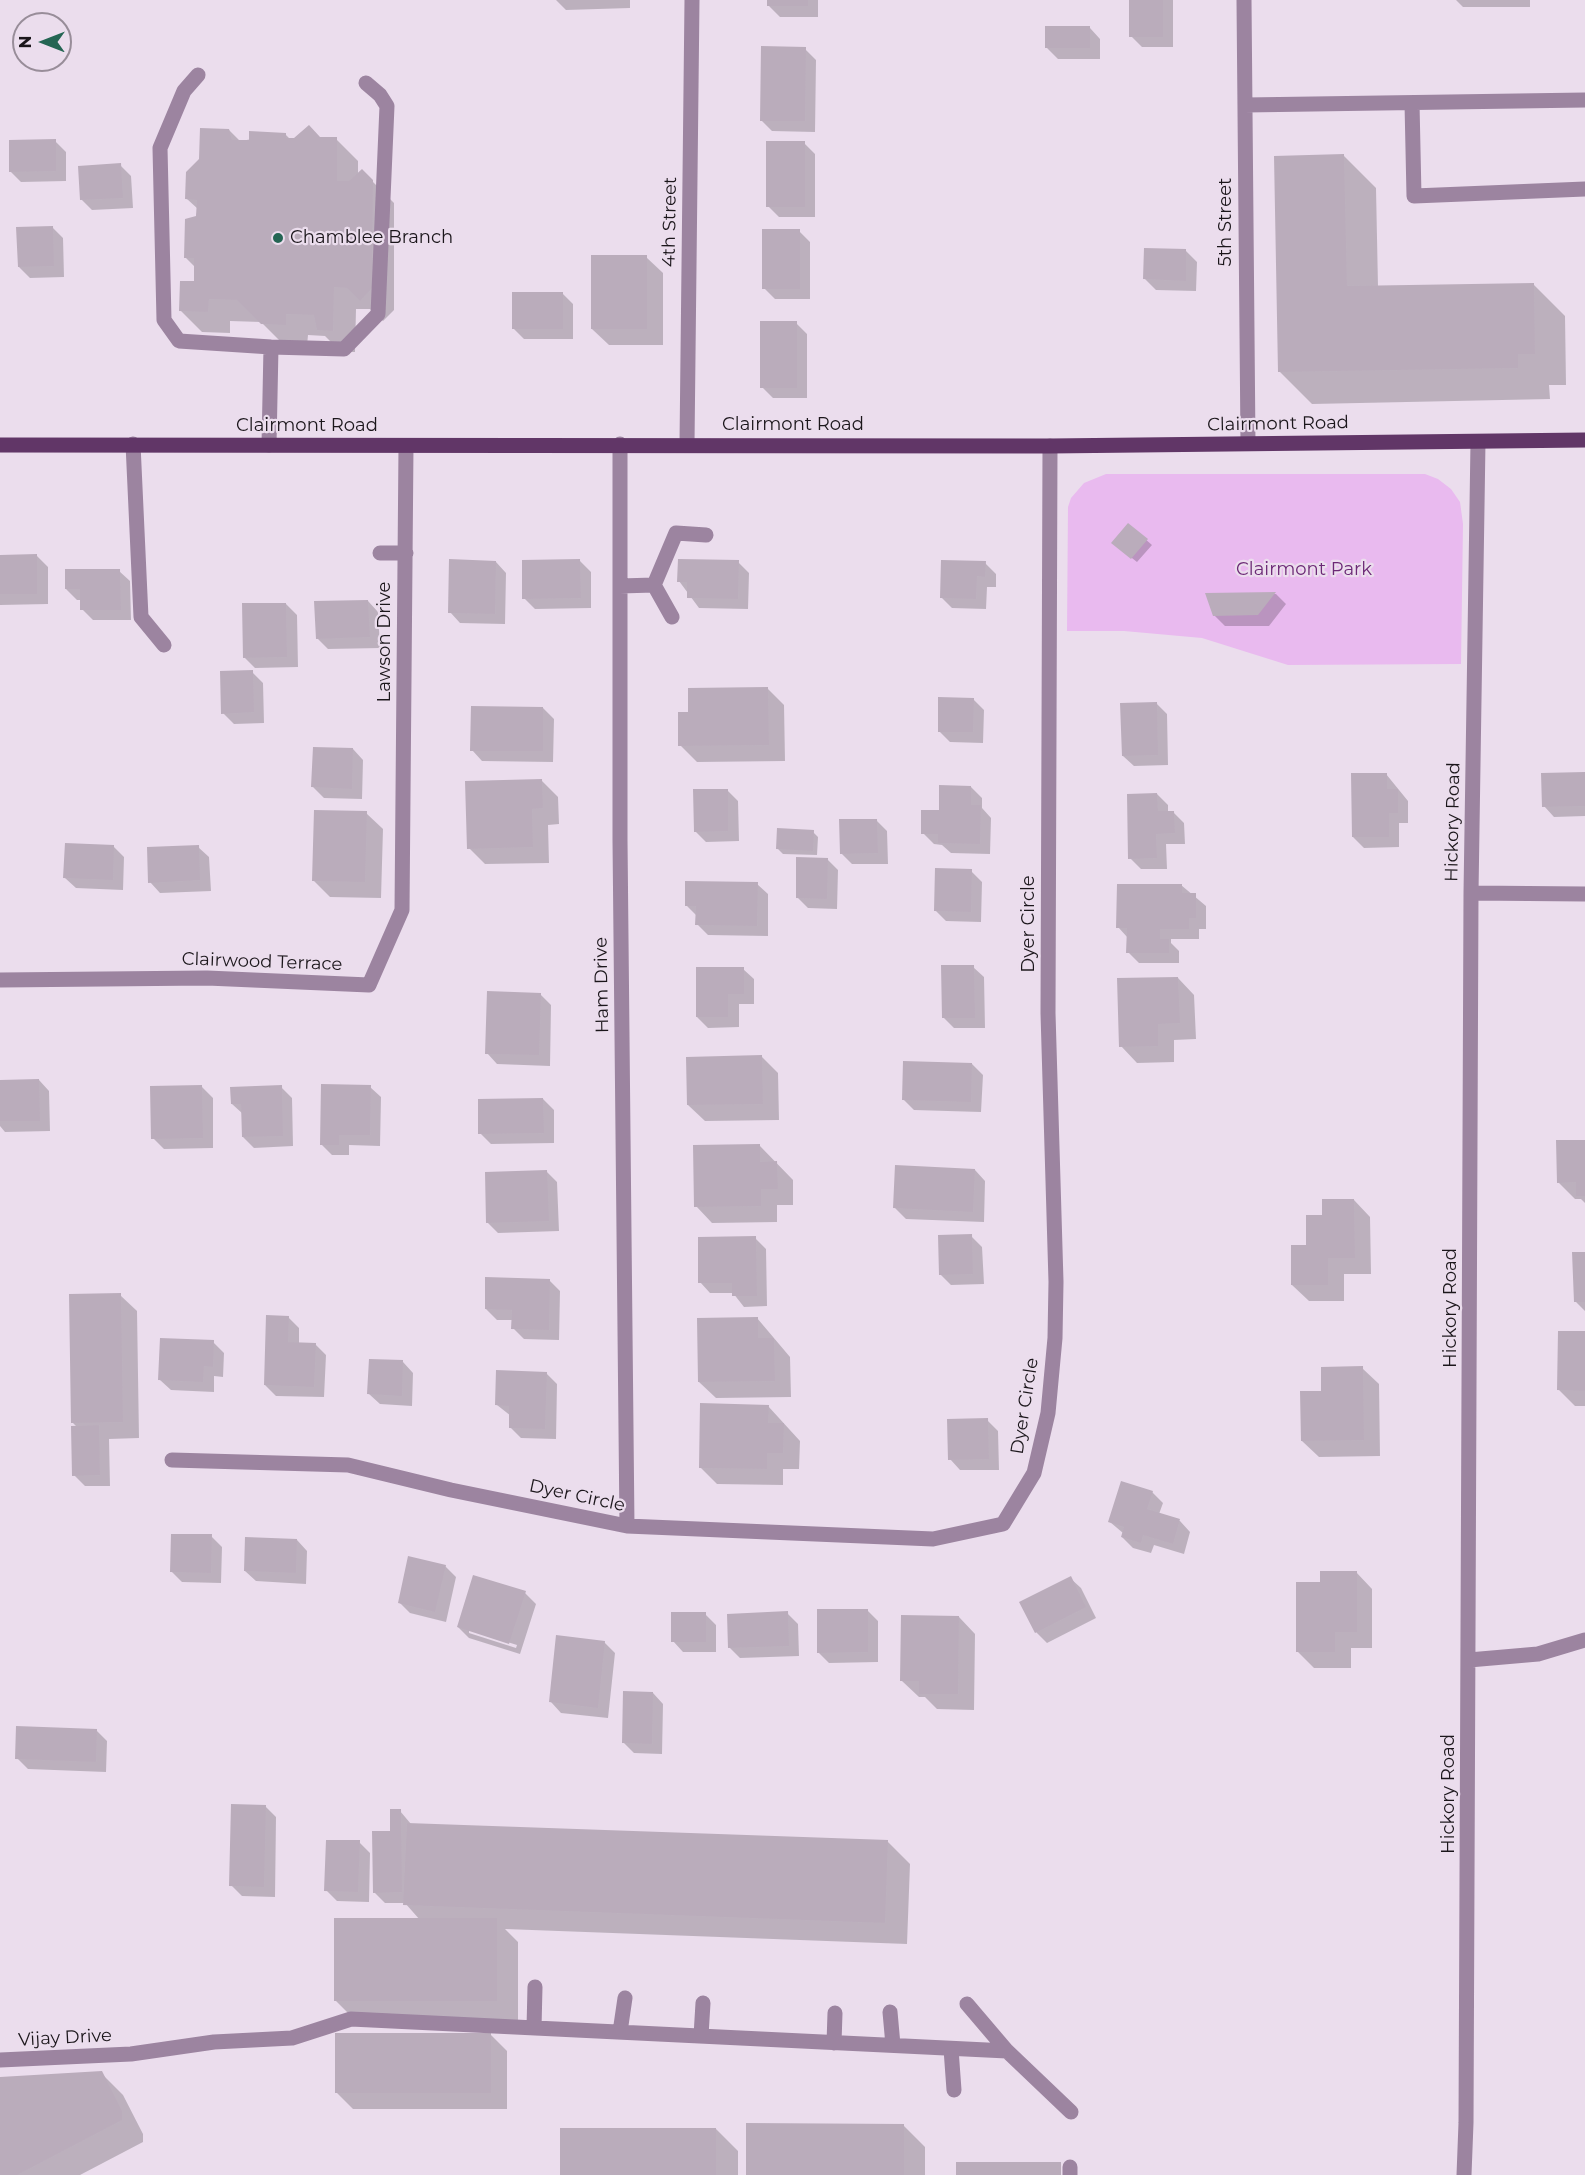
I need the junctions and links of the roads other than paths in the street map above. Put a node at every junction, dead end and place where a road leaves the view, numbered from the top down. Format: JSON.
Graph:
{"nodes":[{"id":1,"x":692,"y":0,"type":"edge"},
{"id":2,"x":1244,"y":0,"type":"edge"},
{"id":3,"x":198,"y":75,"type":"dead end"},
{"id":4,"x":366,"y":83,"type":"dead end"},
{"id":5,"x":1585,"y":100,"type":"edge"},
{"id":6,"x":1412,"y":103,"type":"junction"},
{"id":7,"x":1245,"y":105,"type":"junction"},
{"id":8,"x":1585,"y":189,"type":"edge"},
{"id":9,"x":271,"y":347,"type":"junction"},
{"id":10,"x":1585,"y":440,"type":"edge"},
{"id":11,"x":1478,"y":442,"type":"junction"},
{"id":12,"x":1248,"y":443,"type":"junction"},
{"id":13,"x":133,"y":444,"type":"junction"},
{"id":14,"x":620,"y":444,"type":"junction"},
{"id":15,"x":687,"y":444,"type":"junction"},
{"id":16,"x":0,"y":445,"type":"edge"},
{"id":17,"x":269,"y":445,"type":"junction"},
{"id":18,"x":406,"y":446,"type":"junction"},
{"id":19,"x":1050,"y":446,"type":"junction"},
{"id":20,"x":706,"y":535,"type":"dead end"},
{"id":21,"x":380,"y":553,"type":"dead end"},
{"id":22,"x":406,"y":554,"type":"junction"},
{"id":23,"x":654,"y":585,"type":"junction"},
{"id":24,"x":620,"y":586,"type":"junction"},
{"id":25,"x":672,"y":617,"type":"dead end"},
{"id":26,"x":164,"y":645,"type":"dead end"},
{"id":27,"x":404,"y":839,"type":"joint"},
{"id":28,"x":1472,"y":893,"type":"junction"},
{"id":29,"x":1585,"y":894,"type":"edge"},
{"id":30,"x":0,"y":980,"type":"edge"},
{"id":31,"x":172,"y":1460,"type":"dead end"},
{"id":32,"x":627,"y":1526,"type":"junction"},
{"id":33,"x":1585,"y":1640,"type":"edge"},
{"id":34,"x":1469,"y":1660,"type":"junction"},
{"id":35,"x":535,"y":1987,"type":"dead end"},
{"id":36,"x":625,"y":1998,"type":"dead end"},
{"id":37,"x":703,"y":2003,"type":"dead end"},
{"id":38,"x":967,"y":2004,"type":"dead end"},
{"id":39,"x":890,"y":2012,"type":"dead end"},
{"id":40,"x":836,"y":2013,"type":"dead end"},
{"id":41,"x":534,"y":2028,"type":"junction"},
{"id":42,"x":620,"y":2032,"type":"junction"},
{"id":43,"x":701,"y":2036,"type":"junction"},
{"id":44,"x":834,"y":2043,"type":"junction"},
{"id":45,"x":893,"y":2045,"type":"junction"},
{"id":46,"x":951,"y":2049,"type":"junction"},
{"id":47,"x":1006,"y":2051,"type":"junction"},
{"id":48,"x":0,"y":2060,"type":"edge"},
{"id":49,"x":954,"y":2090,"type":"dead end"},
{"id":50,"x":1071,"y":2112,"type":"dead end"},
{"id":51,"x":1464,"y":2175,"type":"edge"}],
"edges":[{"from":1,"to":15,"type":"street","name":"4th Street"},
{"from":2,"to":7,"type":"street","name":"5th Street"},
{"from":3,"to":9,"type":"street"},
{"from":4,"to":9,"type":"street"},
{"from":5,"to":6,"type":"street"},
{"from":6,"to":7,"type":"street"},
{"from":6,"to":8,"type":"street"},
{"from":7,"to":12,"type":"street","name":"5th Street"},
{"from":9,"to":17,"type":"street"},
{"from":10,"to":11,"type":"main road","name":"Clairmont Road"},
{"from":11,"to":12,"type":"main road","name":"Clairmont Road"},
{"from":11,"to":28,"type":"street","name":"Hickory Road"},
{"from":12,"to":19,"type":"main road","name":"Clairmont Road"},
{"from":13,"to":16,"type":"main road","name":"Clairmont Road"},
{"from":13,"to":17,"type":"main road","name":"Clairmont Road"},
{"from":13,"to":26,"type":"street"},
{"from":14,"to":15,"type":"main road","name":"Clairmont Road"},
{"from":14,"to":18,"type":"main road","name":"Clairmont Road"},
{"from":14,"to":24,"type":"street","name":"Ham Drive"},
{"from":15,"to":19,"type":"main road","name":"Clairmont Road"},
{"from":17,"to":18,"type":"main road","name":"Clairmont Road"},
{"from":18,"to":22,"type":"street","name":"Lawson Drive"},
{"from":19,"to":32,"type":"street","name":"Dyer Circle"},
{"from":20,"to":23,"type":"street"},
{"from":21,"to":22,"type":"street"},
{"from":22,"to":27,"type":"street","name":"Lawson Drive"},
{"from":23,"to":24,"type":"street"},
{"from":23,"to":25,"type":"street"},
{"from":24,"to":32,"type":"street","name":"Ham Drive"},
{"from":27,"to":30,"type":"street","name":"Clairwood Terrace"},
{"from":28,"to":29,"type":"street"},
{"from":28,"to":34,"type":"street","name":"Hickory Road"},
{"from":31,"to":32,"type":"street","name":"Dyer Circle"},
{"from":33,"to":34,"type":"street"},
{"from":34,"to":51,"type":"street","name":"Hickory Road"},
{"from":35,"to":41,"type":"street"},
{"from":36,"to":42,"type":"street"},
{"from":37,"to":43,"type":"street"},
{"from":38,"to":47,"type":"street"},
{"from":39,"to":45,"type":"street"},
{"from":40,"to":44,"type":"street"},
{"from":41,"to":42,"type":"street","name":"Vijay Drive"},
{"from":41,"to":48,"type":"street","name":"Vijay Drive"},
{"from":42,"to":43,"type":"street","name":"Vijay Drive"},
{"from":43,"to":44,"type":"street","name":"Vijay Drive"},
{"from":44,"to":45,"type":"street","name":"Vijay Drive"},
{"from":45,"to":46,"type":"street","name":"Vijay Drive"},
{"from":46,"to":47,"type":"street","name":"Vijay Drive"},
{"from":46,"to":49,"type":"street"},
{"from":47,"to":50,"type":"street"}]}
